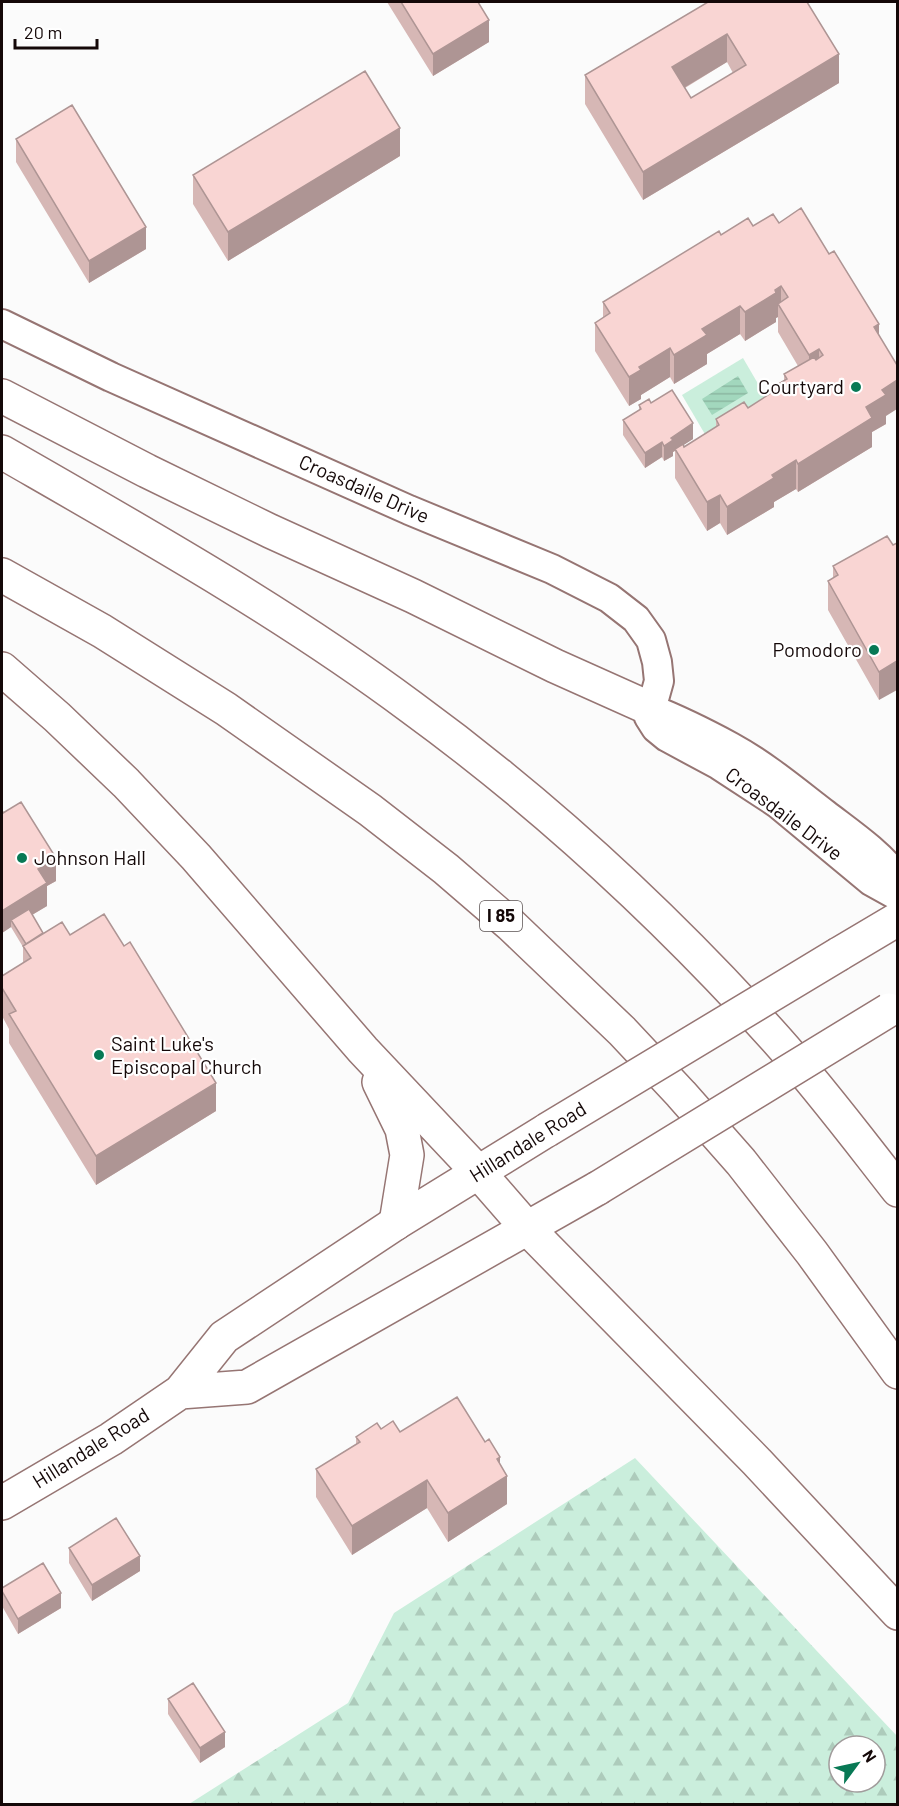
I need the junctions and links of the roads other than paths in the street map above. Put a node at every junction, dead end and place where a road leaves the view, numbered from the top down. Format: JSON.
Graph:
{"nodes":[{"id":1,"x":2,"y":324,"type":"edge"},
{"id":2,"x":2,"y":396,"type":"edge"},
{"id":3,"x":2,"y":452,"type":"edge"},
{"id":4,"x":2,"y":575,"type":"edge"},
{"id":5,"x":2,"y":669,"type":"edge"},
{"id":6,"x":651,"y":709,"type":"junction"},
{"id":7,"x":897,"y":878,"type":"edge"},
{"id":8,"x":897,"y":896,"type":"edge"},
{"id":9,"x":897,"y":919,"type":"edge"},
{"id":10,"x":893,"y":1007,"type":"edge"},
{"id":11,"x":363,"y":1050,"type":"junction"},
{"id":12,"x":478,"y":1173,"type":"junction"},
{"id":13,"x":897,"y":1190,"type":"edge"},
{"id":14,"x":396,"y":1223,"type":"junction"},
{"id":15,"x":528,"y":1229,"type":"junction"},
{"id":16,"x":897,"y":1372,"type":"edge"},
{"id":17,"x":180,"y":1392,"type":"junction"},
{"id":18,"x":2,"y":1503,"type":"edge"},
{"id":19,"x":897,"y":1613,"type":"edge"}],
"edges":[{"from":1,"to":6,"type":"street","name":"Croasdaile Drive"},
{"from":2,"to":6,"type":"main road"},
{"from":3,"to":13,"type":"main road"},
{"from":4,"to":16,"type":"main road","number":"I 85"},
{"from":5,"to":11,"type":"main road"},
{"from":6,"to":7,"type":"street","name":"Croasdaile Drive"},
{"from":6,"to":8,"type":"street","name":"Croasdaile Drive"},
{"from":9,"to":12,"type":"main road","name":"Hillandale Road","bridge":true},
{"from":10,"to":15,"type":"main road","name":"Hillandale Road","bridge":true},
{"from":11,"to":12,"type":"main road"},
{"from":11,"to":14,"type":"main road"},
{"from":12,"to":14,"type":"main road","name":"Hillandale Road"},
{"from":12,"to":15,"type":"main road"},
{"from":14,"to":17,"type":"main road","name":"Hillandale Road"},
{"from":15,"to":17,"type":"main road","name":"Hillandale Road"},
{"from":15,"to":19,"type":"main road"},
{"from":17,"to":18,"type":"main road","name":"Hillandale Road"}]}
